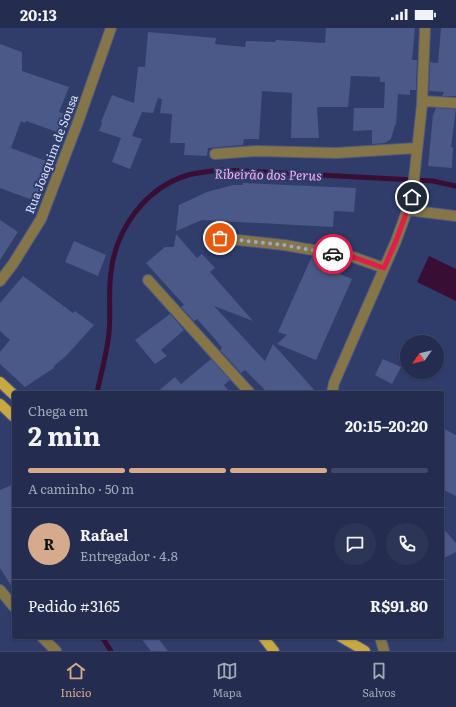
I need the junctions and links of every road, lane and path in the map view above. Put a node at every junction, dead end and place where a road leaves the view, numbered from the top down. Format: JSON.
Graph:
{"nodes":[{"id":1,"x":111,"y":28,"type":"edge"},
{"id":2,"x":425,"y":28,"type":"edge"},
{"id":3,"x":422,"y":103,"type":"junction"},
{"id":4,"x":456,"y":103,"type":"edge"},
{"id":5,"x":417,"y":149,"type":"junction"},
{"id":6,"x":215,"y":154,"type":"dead end"},
{"id":7,"x":407,"y":210,"type":"junction"},
{"id":8,"x":456,"y":216,"type":"edge"},
{"id":9,"x":220,"y":238,"type":"dead end"},
{"id":10,"x":384,"y":268,"type":"junction"},
{"id":11,"x":148,"y":280,"type":"dead end"},
{"id":12,"x":0,"y":281,"type":"edge"},
{"id":13,"x":0,"y":382,"type":"edge"},
{"id":14,"x":248,"y":391,"type":"edge"},
{"id":15,"x":332,"y":391,"type":"edge"},
{"id":16,"x":12,"y":393,"type":"edge"},
{"id":17,"x":0,"y":404,"type":"edge"},
{"id":18,"x":12,"y":415,"type":"edge"},
{"id":19,"x":0,"y":590,"type":"edge"},
{"id":20,"x":12,"y":605,"type":"edge"},
{"id":21,"x":44,"y":639,"type":"edge"},
{"id":22,"x":265,"y":639,"type":"edge"},
{"id":23,"x":344,"y":639,"type":"edge"},
{"id":24,"x":381,"y":639,"type":"edge"},
{"id":25,"x":56,"y":651,"type":"edge"},
{"id":26,"x":274,"y":651,"type":"edge"},
{"id":27,"x":365,"y":651,"type":"edge"},
{"id":28,"x":384,"y":651,"type":"edge"}],
"edges":[{"from":1,"to":12,"type":"street","name":"Rua Joaquim de Sousa"},
{"from":2,"to":3,"type":"street"},
{"from":3,"to":4,"type":"street"},
{"from":3,"to":5,"type":"street"},
{"from":5,"to":6,"type":"street"},
{"from":5,"to":7,"type":"street"},
{"from":7,"to":8,"type":"street"},
{"from":7,"to":10,"type":"street"},
{"from":9,"to":10,"type":"street"},
{"from":10,"to":15,"type":"street"},
{"from":11,"to":14,"type":"street"},
{"from":13,"to":16,"type":"main road"},
{"from":17,"to":18,"type":"main road"},
{"from":19,"to":20,"type":"street"},
{"from":21,"to":25,"type":"street"},
{"from":22,"to":26,"type":"main road"},
{"from":23,"to":27,"type":"main road"},
{"from":24,"to":28,"type":"street"}]}
